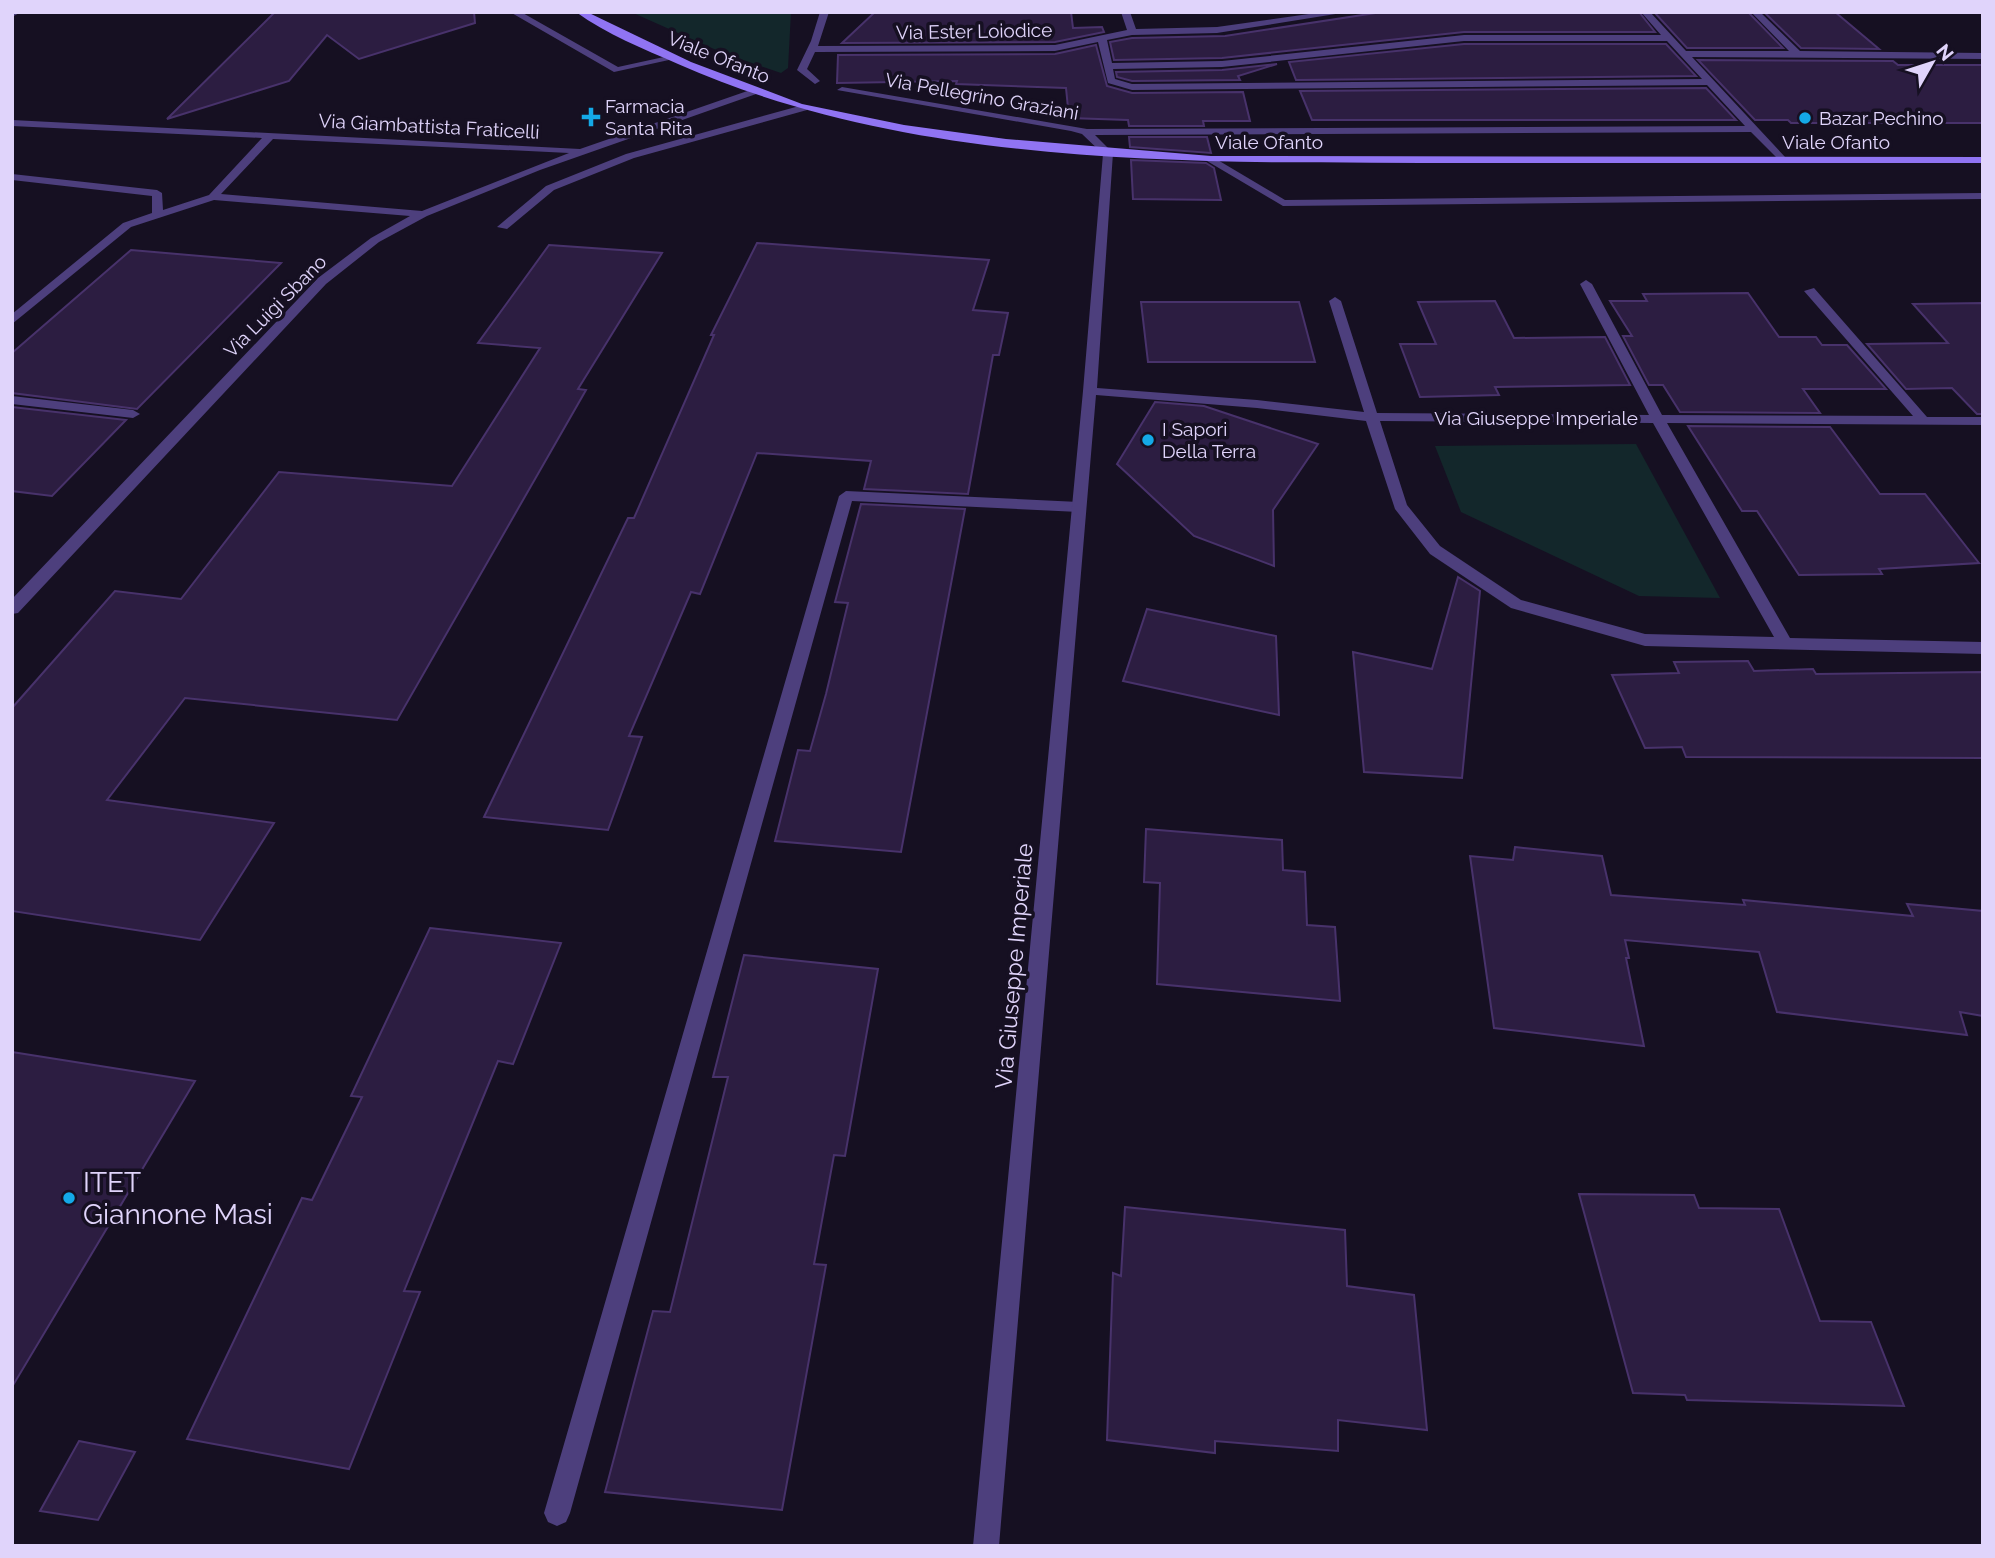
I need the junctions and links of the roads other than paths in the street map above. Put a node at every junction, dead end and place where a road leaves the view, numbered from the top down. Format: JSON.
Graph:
{"nodes":[{"id":1,"x":514,"y":12,"type":"edge"},
{"id":2,"x":580,"y":12,"type":"edge"},
{"id":3,"x":825,"y":12,"type":"edge"},
{"id":4,"x":1125,"y":12,"type":"edge"},
{"id":5,"x":1344,"y":12,"type":"edge"},
{"id":6,"x":1645,"y":12,"type":"edge"},
{"id":7,"x":1755,"y":12,"type":"edge"},
{"id":8,"x":1132,"y":32,"type":"junction"},
{"id":9,"x":1102,"y":38,"type":"junction"},
{"id":10,"x":1667,"y":38,"type":"junction"},
{"id":11,"x":812,"y":49,"type":"junction"},
{"id":12,"x":1683,"y":54,"type":"junction"},
{"id":13,"x":1797,"y":54,"type":"junction"},
{"id":14,"x":1983,"y":56,"type":"edge"},
{"id":15,"x":673,"y":58,"type":"junction"},
{"id":16,"x":1108,"y":66,"type":"junction"},
{"id":17,"x":816,"y":82,"type":"dead end"},
{"id":18,"x":1708,"y":82,"type":"junction"},
{"id":19,"x":842,"y":90,"type":"dead end"},
{"id":20,"x":756,"y":91,"type":"junction"},
{"id":21,"x":803,"y":108,"type":"junction"},
{"id":22,"x":12,"y":123,"type":"edge"},
{"id":23,"x":1754,"y":129,"type":"junction"},
{"id":24,"x":1086,"y":132,"type":"junction"},
{"id":25,"x":270,"y":135,"type":"junction"},
{"id":26,"x":587,"y":151,"type":"junction"},
{"id":27,"x":1108,"y":153,"type":"junction"},
{"id":28,"x":1211,"y":159,"type":"junction"},
{"id":29,"x":1782,"y":160,"type":"junction"},
{"id":30,"x":1983,"y":160,"type":"edge"},
{"id":31,"x":12,"y":177,"type":"edge"},
{"id":32,"x":1983,"y":196,"type":"edge"},
{"id":33,"x":213,"y":197,"type":"junction"},
{"id":34,"x":423,"y":214,"type":"junction"},
{"id":35,"x":158,"y":215,"type":"junction"},
{"id":36,"x":503,"y":227,"type":"dead end"},
{"id":37,"x":1586,"y":284,"type":"dead end"},
{"id":38,"x":1810,"y":290,"type":"dead end"},
{"id":39,"x":1335,"y":301,"type":"dead end"},
{"id":40,"x":12,"y":320,"type":"edge"},
{"id":41,"x":1090,"y":391,"type":"junction"},
{"id":42,"x":12,"y":400,"type":"edge"},
{"id":43,"x":133,"y":414,"type":"dead end"},
{"id":44,"x":1371,"y":417,"type":"junction"},
{"id":45,"x":1658,"y":419,"type":"junction"},
{"id":46,"x":1924,"y":421,"type":"junction"},
{"id":47,"x":1983,"y":421,"type":"edge"},
{"id":48,"x":1079,"y":507,"type":"junction"},
{"id":49,"x":12,"y":609,"type":"edge"},
{"id":50,"x":1785,"y":643,"type":"junction"},
{"id":51,"x":1983,"y":648,"type":"edge"},
{"id":52,"x":557,"y":1513,"type":"dead end"},
{"id":53,"x":986,"y":1546,"type":"edge"}],
"edges":[{"from":1,"to":15,"type":"street"},
{"from":2,"to":15,"type":"main road","name":"Viale Ofanto"},
{"from":3,"to":11,"type":"street"},
{"from":4,"to":8,"type":"street"},
{"from":5,"to":8,"type":"street","name":"Via Ester Loiodice"},
{"from":6,"to":10,"type":"street"},
{"from":7,"to":13,"type":"street"},
{"from":8,"to":9,"type":"street","name":"Via Ester Loiodice"},
{"from":9,"to":11,"type":"street","name":"Via Ester Loiodice"},
{"from":9,"to":16,"type":"street"},
{"from":10,"to":12,"type":"street"},
{"from":10,"to":16,"type":"street"},
{"from":11,"to":17,"type":"street"},
{"from":12,"to":13,"type":"street"},
{"from":12,"to":18,"type":"street"},
{"from":13,"to":14,"type":"street"},
{"from":15,"to":20,"type":"main road","name":"Viale Ofanto"},
{"from":16,"to":18,"type":"street"},
{"from":18,"to":23,"type":"street"},
{"from":19,"to":24,"type":"street","name":"Via Pellegrino Graziani"},
{"from":20,"to":21,"type":"main road","name":"Viale Ofanto"},
{"from":20,"to":26,"type":"street","name":"Via Luigi Sbano"},
{"from":21,"to":27,"type":"main road","name":"Viale Ofanto"},
{"from":21,"to":36,"type":"street"},
{"from":22,"to":25,"type":"street","name":"Via Giambattista Fraticelli"},
{"from":23,"to":24,"type":"street"},
{"from":23,"to":29,"type":"street"},
{"from":24,"to":27,"type":"street","name":"Via Pellegrino Graziani"},
{"from":25,"to":26,"type":"street","name":"Via Giambattista Fraticelli"},
{"from":25,"to":33,"type":"street"},
{"from":26,"to":34,"type":"street","name":"Via Luigi Sbano"},
{"from":27,"to":28,"type":"main road","name":"Viale Ofanto"},
{"from":27,"to":41,"type":"street","name":"Via Giuseppe Imperiale"},
{"from":28,"to":29,"type":"main road","name":"Viale Ofanto"},
{"from":28,"to":32,"type":"street"},
{"from":29,"to":30,"type":"main road","name":"Viale Ofanto"},
{"from":31,"to":35,"type":"street"},
{"from":33,"to":34,"type":"street"},
{"from":33,"to":35,"type":"street"},
{"from":34,"to":49,"type":"street","name":"Via Luigi Sbano"},
{"from":35,"to":40,"type":"street"},
{"from":37,"to":45,"type":"street"},
{"from":38,"to":46,"type":"street"},
{"from":39,"to":44,"type":"street"},
{"from":41,"to":44,"type":"street","name":"Via Giuseppe Imperiale"},
{"from":41,"to":48,"type":"street","name":"Via Giuseppe Imperiale"},
{"from":42,"to":43,"type":"street"},
{"from":44,"to":45,"type":"street","name":"Via Giuseppe Imperiale"},
{"from":44,"to":50,"type":"street"},
{"from":45,"to":46,"type":"street","name":"Via Giuseppe Imperiale"},
{"from":45,"to":50,"type":"street"},
{"from":46,"to":47,"type":"street","name":"Via Giuseppe Imperiale"},
{"from":48,"to":52,"type":"street"},
{"from":48,"to":53,"type":"street","name":"Via Giuseppe Imperiale"},
{"from":50,"to":51,"type":"street"}]}
